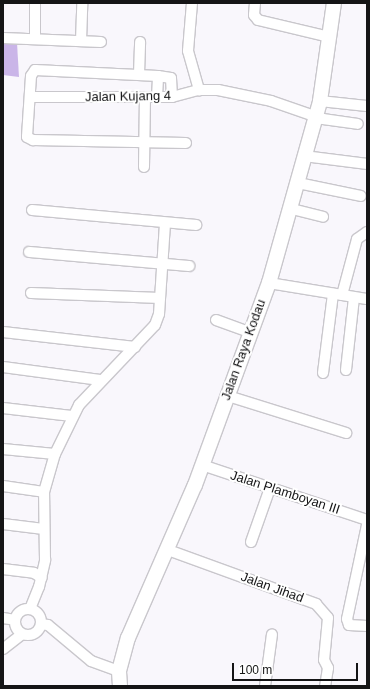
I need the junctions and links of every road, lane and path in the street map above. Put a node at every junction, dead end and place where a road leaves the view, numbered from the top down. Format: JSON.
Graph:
{"nodes":[{"id":1,"x":35,"y":3,"type":"edge"},
{"id":2,"x":82,"y":3,"type":"edge"},
{"id":3,"x":192,"y":3,"type":"edge"},
{"id":4,"x":256,"y":3,"type":"edge"},
{"id":5,"x":334,"y":3,"type":"edge"},
{"id":6,"x":330,"y":37,"type":"junction"},
{"id":7,"x":3,"y":38,"type":"edge"},
{"id":8,"x":35,"y":38,"type":"junction"},
{"id":9,"x":81,"y":41,"type":"junction"},
{"id":10,"x":101,"y":42,"type":"dead end"},
{"id":11,"x":140,"y":42,"type":"dead end"},
{"id":12,"x":138,"y":74,"type":"junction"},
{"id":13,"x":158,"y":76,"type":"junction"},
{"id":14,"x":200,"y":90,"type":"junction"},
{"id":15,"x":30,"y":97,"type":"junction"},
{"id":16,"x":145,"y":97,"type":"junction"},
{"id":17,"x":157,"y":97,"type":"junction"},
{"id":18,"x":172,"y":97,"type":"junction"},
{"id":19,"x":320,"y":101,"type":"junction"},
{"id":20,"x":367,"y":106,"type":"edge"},
{"id":21,"x":316,"y":117,"type":"junction"},
{"id":22,"x":358,"y":124,"type":"dead end"},
{"id":23,"x":144,"y":142,"type":"junction"},
{"id":24,"x":186,"y":144,"type":"dead end"},
{"id":25,"x":304,"y":156,"type":"junction"},
{"id":26,"x":367,"y":164,"type":"edge"},
{"id":27,"x":144,"y":167,"type":"dead end"},
{"id":28,"x":298,"y":183,"type":"junction"},
{"id":29,"x":361,"y":196,"type":"dead end"},
{"id":30,"x":292,"y":209,"type":"junction"},
{"id":31,"x":32,"y":210,"type":"dead end"},
{"id":32,"x":323,"y":218,"type":"dead end"},
{"id":33,"x":165,"y":223,"type":"junction"},
{"id":34,"x":196,"y":225,"type":"dead end"},
{"id":35,"x":367,"y":232,"type":"edge"},
{"id":36,"x":29,"y":252,"type":"dead end"},
{"id":37,"x":161,"y":261,"type":"junction"},
{"id":38,"x":189,"y":266,"type":"dead end"},
{"id":39,"x":269,"y":283,"type":"junction"},
{"id":40,"x":30,"y":293,"type":"dead end"},
{"id":41,"x":337,"y":294,"type":"junction"},
{"id":42,"x":354,"y":297,"type":"junction"},
{"id":43,"x":160,"y":298,"type":"junction"},
{"id":44,"x":367,"y":299,"type":"edge"},
{"id":45,"x":216,"y":320,"type":"dead end"},
{"id":46,"x":3,"y":332,"type":"edge"},
{"id":47,"x":251,"y":333,"type":"junction"},
{"id":48,"x":135,"y":347,"type":"junction"},
{"id":49,"x":3,"y":368,"type":"edge"},
{"id":50,"x":346,"y":370,"type":"dead end"},
{"id":51,"x":322,"y":373,"type":"dead end"},
{"id":52,"x":100,"y":380,"type":"junction"},
{"id":53,"x":228,"y":396,"type":"junction"},
{"id":54,"x":3,"y":408,"type":"edge"},
{"id":55,"x":72,"y":416,"type":"junction"},
{"id":56,"x":346,"y":434,"type":"dead end"},
{"id":57,"x":3,"y":449,"type":"edge"},
{"id":58,"x":55,"y":454,"type":"junction"},
{"id":59,"x":202,"y":465,"type":"junction"},
{"id":60,"x":3,"y":486,"type":"edge"},
{"id":61,"x":270,"y":488,"type":"junction"},
{"id":62,"x":44,"y":492,"type":"junction"},
{"id":63,"x":367,"y":520,"type":"edge"},
{"id":64,"x":3,"y":524,"type":"edge"},
{"id":65,"x":367,"y":525,"type":"edge"},
{"id":66,"x":44,"y":529,"type":"junction"},
{"id":67,"x":251,"y":542,"type":"dead end"},
{"id":68,"x":168,"y":550,"type":"junction"},
{"id":69,"x":3,"y":569,"type":"edge"},
{"id":70,"x":42,"y":578,"type":"junction"},
{"id":71,"x":30,"y":609,"type":"junction"},
{"id":72,"x":3,"y":618,"type":"edge"},
{"id":73,"x":15,"y":620,"type":"junction"},
{"id":74,"x":367,"y":626,"type":"edge"},
{"id":75,"x":40,"y":627,"type":"junction"},
{"id":76,"x":22,"y":634,"type":"junction"},
{"id":77,"x":272,"y":634,"type":"dead end"},
{"id":78,"x":3,"y":649,"type":"edge"},
{"id":79,"x":120,"y":672,"type":"junction"},
{"id":80,"x":120,"y":686,"type":"edge"},
{"id":81,"x":265,"y":686,"type":"edge"},
{"id":82,"x":325,"y":686,"type":"edge"}],
"edges":[{"from":1,"to":8,"type":"street"},
{"from":2,"to":9,"type":"street"},
{"from":3,"to":14,"type":"street"},
{"from":4,"to":6,"type":"street"},
{"from":5,"to":6,"type":"street","name":"Jalan Raya Kodau"},
{"from":6,"to":19,"type":"street","name":"Jalan Raya Kodau"},
{"from":7,"to":8,"type":"street"},
{"from":8,"to":9,"type":"street"},
{"from":9,"to":10,"type":"street"},
{"from":11,"to":12,"type":"street"},
{"from":12,"to":13,"type":"street"},
{"from":12,"to":15,"type":"street"},
{"from":13,"to":17,"type":"street"},
{"from":13,"to":18,"type":"street"},
{"from":14,"to":18,"type":"street","name":"Jalan Kujang 4"},
{"from":14,"to":21,"type":"street","name":"Jalan Kujang 4"},
{"from":15,"to":16,"type":"street","name":"Jalan Kujang 4"},
{"from":15,"to":23,"type":"street"},
{"from":16,"to":17,"type":"street","name":"Jalan Kujang 4"},
{"from":16,"to":23,"type":"street"},
{"from":17,"to":18,"type":"street","name":"Jalan Kujang 4"},
{"from":19,"to":20,"type":"street"},
{"from":19,"to":21,"type":"street","name":"Jalan Raya Kodau"},
{"from":21,"to":22,"type":"street","name":"Jalan Kujang 4"},
{"from":21,"to":25,"type":"street","name":"Jalan Raya Kodau"},
{"from":23,"to":24,"type":"street"},
{"from":23,"to":27,"type":"street"},
{"from":25,"to":26,"type":"street"},
{"from":25,"to":28,"type":"street","name":"Jalan Raya Kodau"},
{"from":28,"to":29,"type":"street"},
{"from":28,"to":30,"type":"street","name":"Jalan Raya Kodau"},
{"from":30,"to":32,"type":"street"},
{"from":30,"to":39,"type":"street","name":"Jalan Raya Kodau"},
{"from":31,"to":33,"type":"street"},
{"from":33,"to":34,"type":"street"},
{"from":33,"to":37,"type":"street"},
{"from":35,"to":41,"type":"street"},
{"from":36,"to":37,"type":"street"},
{"from":37,"to":38,"type":"street"},
{"from":37,"to":43,"type":"street"},
{"from":39,"to":41,"type":"street"},
{"from":39,"to":47,"type":"street","name":"Jalan Raya Kodau"},
{"from":40,"to":43,"type":"street"},
{"from":41,"to":42,"type":"street"},
{"from":41,"to":51,"type":"street"},
{"from":42,"to":44,"type":"street"},
{"from":42,"to":50,"type":"street"},
{"from":43,"to":48,"type":"street"},
{"from":45,"to":47,"type":"street"},
{"from":46,"to":48,"type":"street"},
{"from":47,"to":53,"type":"street","name":"Jalan Raya Kodau"},
{"from":48,"to":52,"type":"street"},
{"from":49,"to":52,"type":"street"},
{"from":52,"to":55,"type":"street"},
{"from":53,"to":56,"type":"street"},
{"from":53,"to":59,"type":"street","name":"Jalan Raya Kodau"},
{"from":54,"to":55,"type":"street"},
{"from":55,"to":58,"type":"street"},
{"from":57,"to":58,"type":"street"},
{"from":58,"to":62,"type":"street"},
{"from":59,"to":61,"type":"street","name":"Jalan Plamboyan III"},
{"from":59,"to":68,"type":"street","name":"Jalan Raya Kodau"},
{"from":60,"to":62,"type":"street"},
{"from":61,"to":63,"type":"street","name":"Jalan Plamboyan III"},
{"from":61,"to":67,"type":"street"},
{"from":62,"to":66,"type":"street"},
{"from":64,"to":66,"type":"street"},
{"from":65,"to":74,"type":"street"},
{"from":66,"to":70,"type":"street"},
{"from":68,"to":79,"type":"street","name":"Jalan Raya Kodau"},
{"from":68,"to":82,"type":"street","name":"Jalan Jihad"},
{"from":69,"to":70,"type":"street"},
{"from":70,"to":71,"type":"street"},
{"from":71,"to":73,"type":"street"},
{"from":71,"to":75,"type":"street"},
{"from":72,"to":73,"type":"street"},
{"from":73,"to":76,"type":"street"},
{"from":75,"to":76,"type":"street"},
{"from":75,"to":79,"type":"street"},
{"from":76,"to":78,"type":"street"},
{"from":77,"to":81,"type":"street"},
{"from":79,"to":80,"type":"street","name":"Jalan Raya Kodau"}]}
